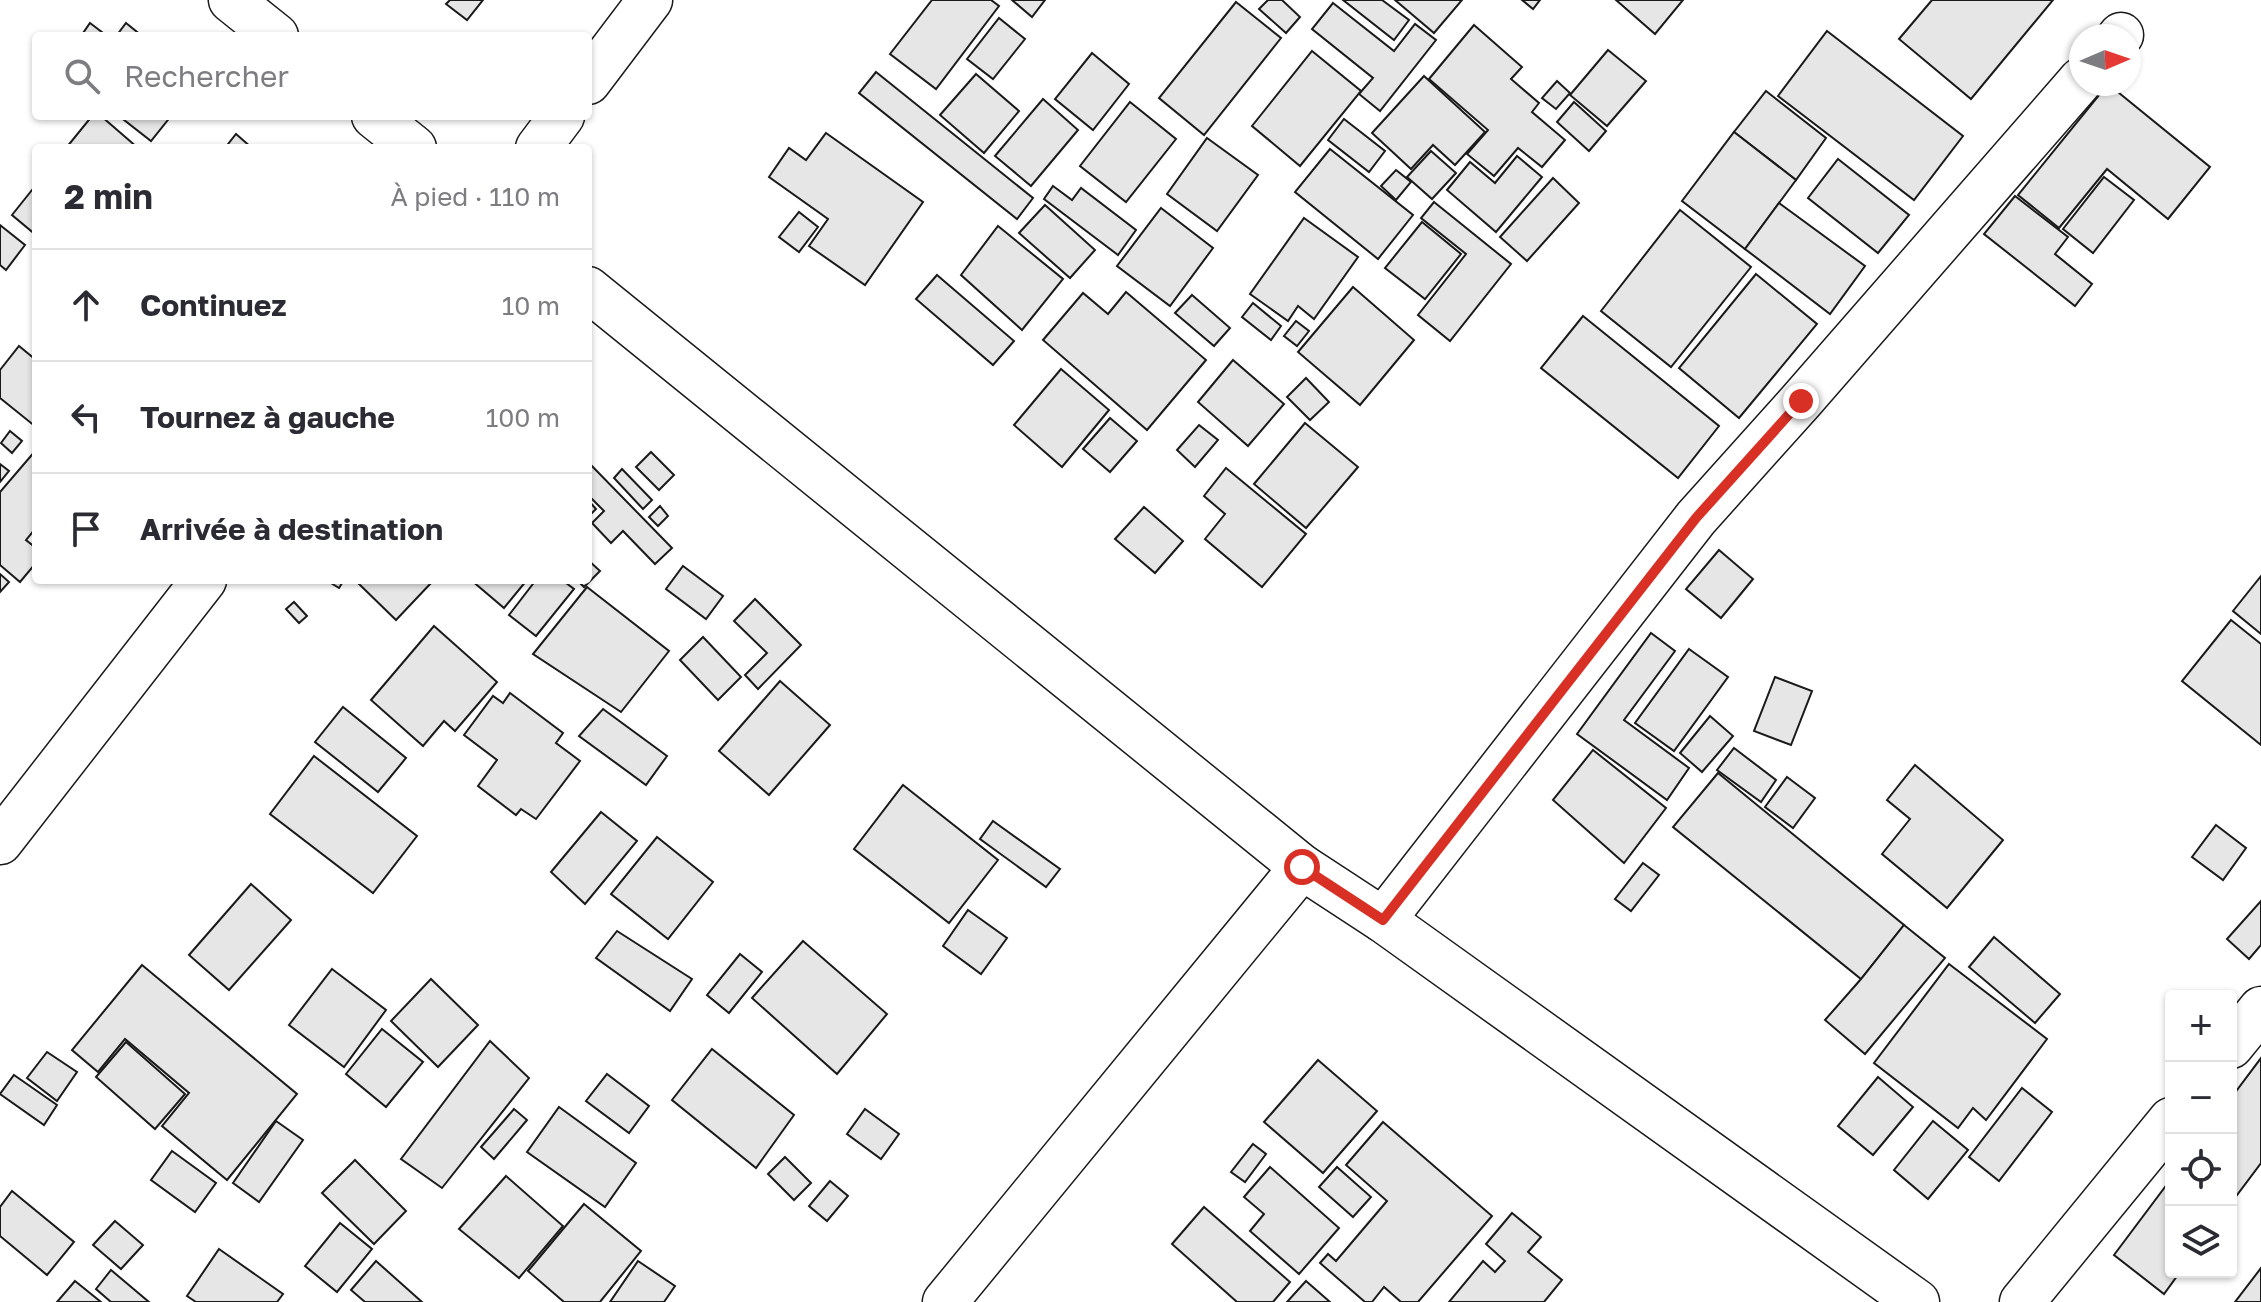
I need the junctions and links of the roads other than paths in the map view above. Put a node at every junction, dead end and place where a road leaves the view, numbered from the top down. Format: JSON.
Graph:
{"nodes":[{"id":1,"x":231,"y":0,"type":"edge"},
{"id":2,"x":650,"y":0,"type":"edge"},
{"id":3,"x":271,"y":32,"type":"edge"},
{"id":4,"x":592,"y":77,"type":"edge"},
{"id":5,"x":2069,"y":94,"type":"edge"},
{"id":6,"x":379,"y":120,"type":"edge"},
{"id":7,"x":559,"y":120,"type":"edge"},
{"id":8,"x":409,"y":144,"type":"edge"},
{"id":9,"x":541,"y":144,"type":"edge"},
{"id":10,"x":592,"y":292,"type":"edge"},
{"id":11,"x":201,"y":584,"type":"edge"},
{"id":12,"x":0,"y":842,"type":"edge"},
{"id":13,"x":1302,"y":867,"type":"junction"},
{"id":14,"x":1383,"y":920,"type":"junction"},
{"id":15,"x":2261,"y":1009,"type":"edge"},
{"id":16,"x":2237,"y":1039,"type":"edge"},
{"id":17,"x":2165,"y":1127,"type":"edge"},
{"id":18,"x":945,"y":1302,"type":"edge"},
{"id":19,"x":1917,"y":1302,"type":"edge"},
{"id":20,"x":2022,"y":1302,"type":"edge"}],
"edges":[{"from":1,"to":3,"type":"street"},
{"from":2,"to":4,"type":"street"},
{"from":5,"to":14,"type":"street"},
{"from":6,"to":8,"type":"street"},
{"from":7,"to":9,"type":"street"},
{"from":10,"to":13,"type":"street"},
{"from":11,"to":12,"type":"street"},
{"from":13,"to":14,"type":"street"},
{"from":13,"to":18,"type":"street"},
{"from":14,"to":19,"type":"street"},
{"from":15,"to":16,"type":"street"},
{"from":17,"to":20,"type":"street"}]}
